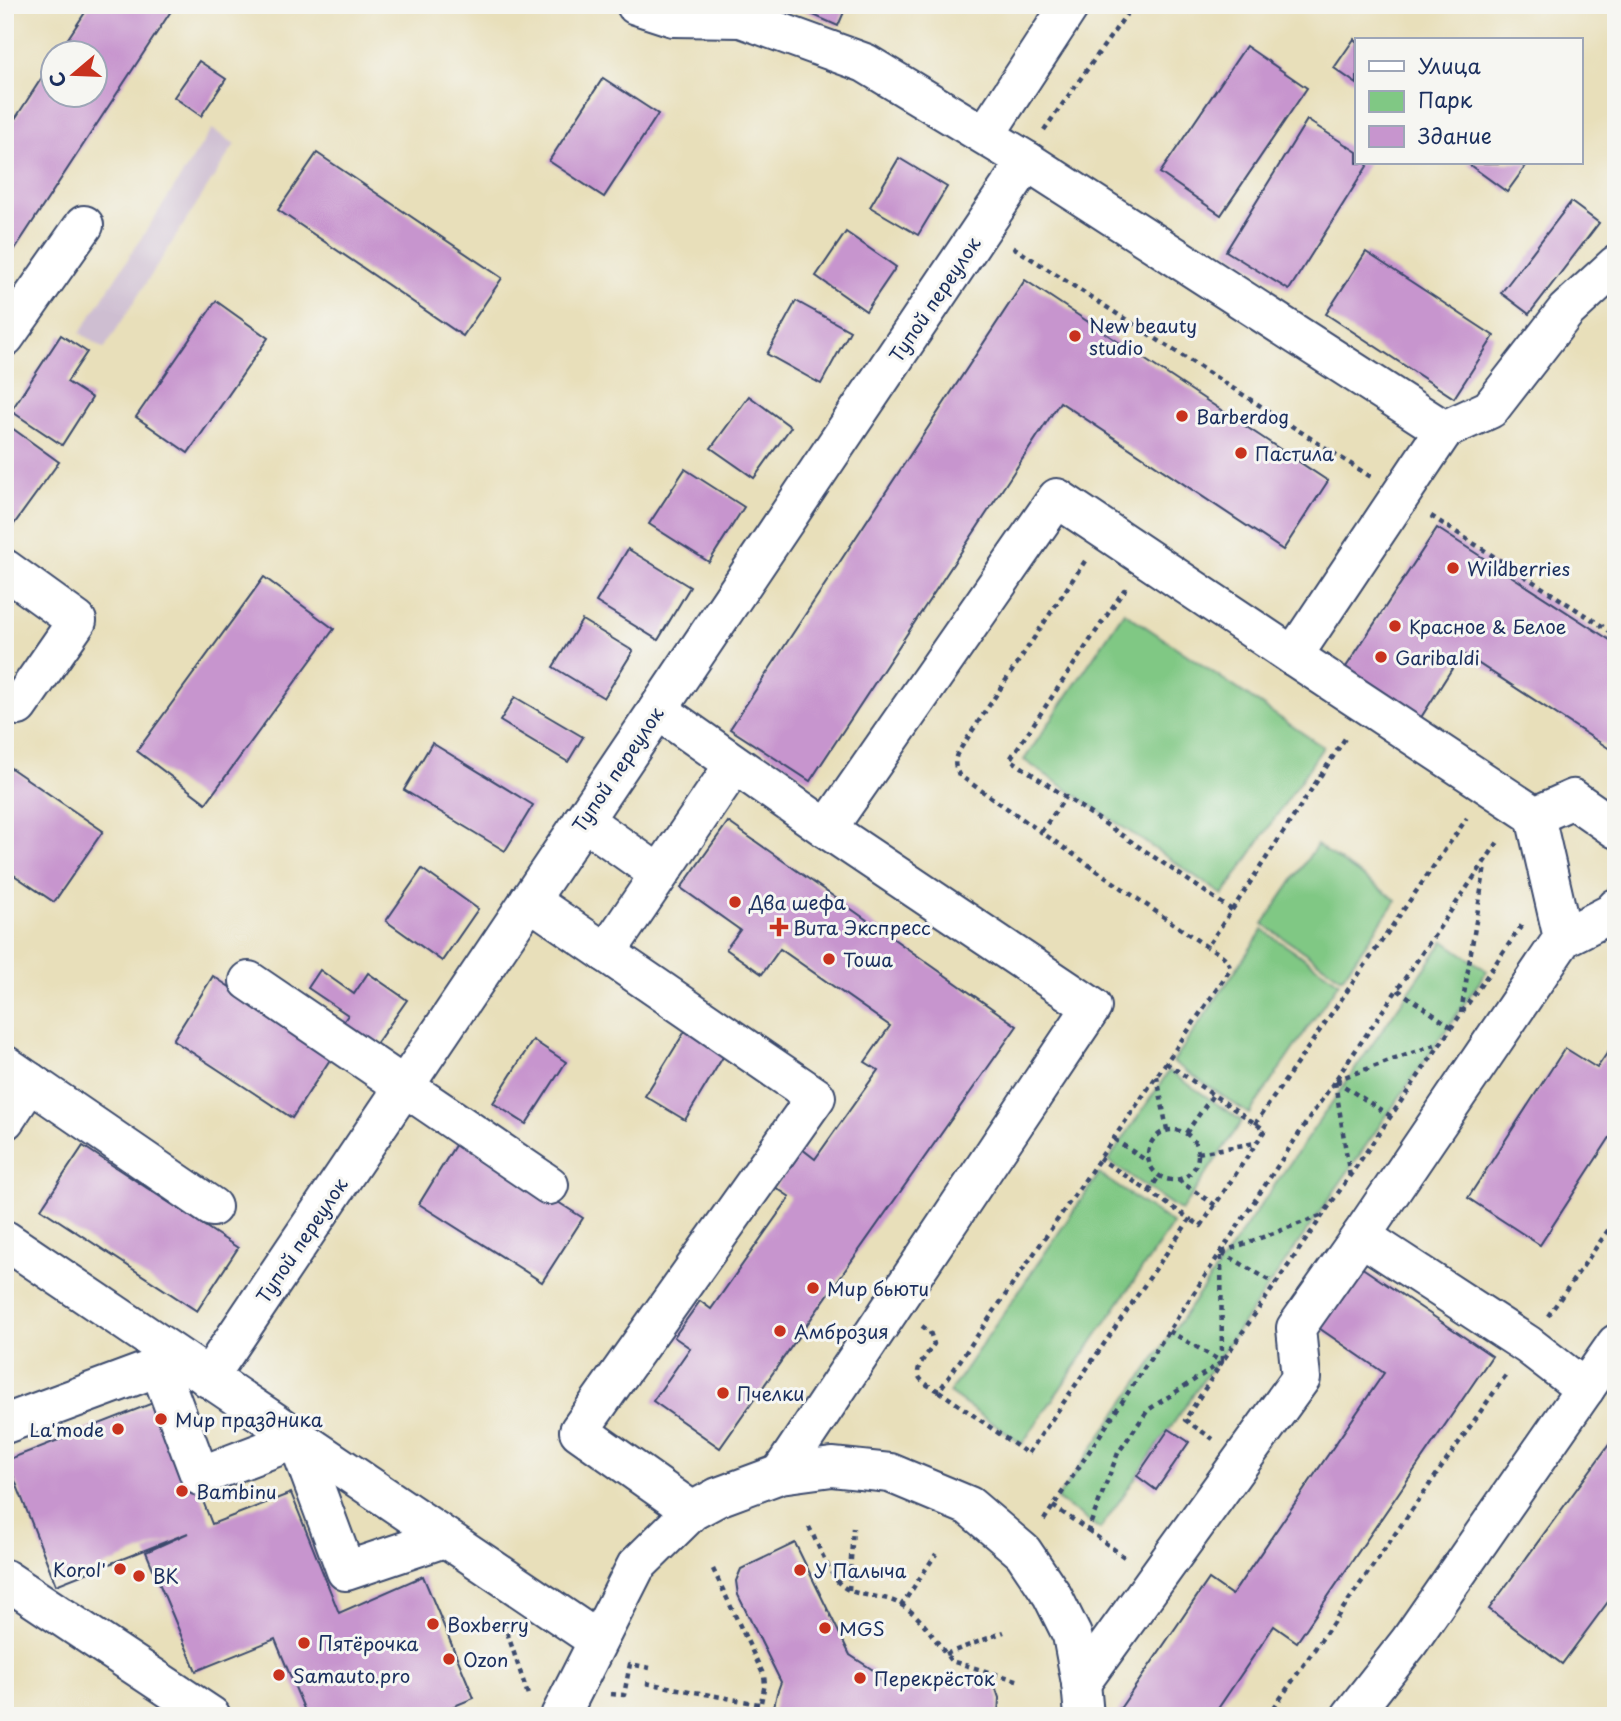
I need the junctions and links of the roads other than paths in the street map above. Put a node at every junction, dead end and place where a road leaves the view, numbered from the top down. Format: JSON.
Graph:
{"nodes":[{"id":1,"x":636,"y":5,"type":"edge"},
{"id":2,"x":1070,"y":5,"type":"edge"},
{"id":3,"x":985,"y":135,"type":"junction"},
{"id":4,"x":1025,"y":160,"type":"junction"},
{"id":5,"x":84,"y":225,"type":"dead end"},
{"id":6,"x":1616,"y":265,"type":"edge"},
{"id":7,"x":5,"y":337,"type":"edge"},
{"id":8,"x":1444,"y":430,"type":"junction"},
{"id":9,"x":5,"y":569,"type":"edge"},
{"id":10,"x":1293,"y":656,"type":"junction"},
{"id":11,"x":18,"y":706,"type":"dead end"},
{"id":12,"x":658,"y":710,"type":"junction"},
{"id":13,"x":734,"y":765,"type":"junction"},
{"id":14,"x":1535,"y":816,"type":"junction"},
{"id":15,"x":583,"y":820,"type":"junction"},
{"id":16,"x":827,"y":829,"type":"junction"},
{"id":17,"x":1616,"y":829,"type":"edge"},
{"id":18,"x":659,"y":874,"type":"junction"},
{"id":19,"x":529,"y":900,"type":"junction"},
{"id":20,"x":1616,"y":908,"type":"edge"},
{"id":21,"x":1563,"y":938,"type":"junction"},
{"id":22,"x":606,"y":953,"type":"junction"},
{"id":23,"x":249,"y":981,"type":"dead end"},
{"id":24,"x":18,"y":1073,"type":"edge"},
{"id":25,"x":404,"y":1087,"type":"junction"},
{"id":26,"x":5,"y":1120,"type":"edge"},
{"id":27,"x":549,"y":1185,"type":"dead end"},
{"id":28,"x":212,"y":1207,"type":"dead end"},
{"id":29,"x":1361,"y":1236,"type":"junction"},
{"id":30,"x":5,"y":1240,"type":"edge"},
{"id":31,"x":1616,"y":1344,"type":"edge"},
{"id":32,"x":182,"y":1368,"type":"junction"},
{"id":33,"x":1584,"y":1389,"type":"junction"},
{"id":34,"x":5,"y":1423,"type":"edge"},
{"id":35,"x":298,"y":1440,"type":"junction"},
{"id":36,"x":780,"y":1474,"type":"junction"},
{"id":37,"x":692,"y":1511,"type":"junction"},
{"id":38,"x":444,"y":1538,"type":"junction"},
{"id":39,"x":5,"y":1579,"type":"edge"},
{"id":40,"x":597,"y":1640,"type":"junction"},
{"id":41,"x":1082,"y":1700,"type":"edge"},
{"id":42,"x":596,"y":1705,"type":"edge"},
{"id":43,"x":211,"y":1716,"type":"edge"},
{"id":44,"x":560,"y":1716,"type":"edge"},
{"id":45,"x":1351,"y":1716,"type":"edge"}],
"edges":[{"from":1,"to":3,"type":"street"},
{"from":2,"to":3,"type":"street"},
{"from":3,"to":4,"type":"street"},
{"from":4,"to":8,"type":"street"},
{"from":4,"to":12,"type":"street","name":"Тупой переулок"},
{"from":5,"to":7,"type":"street"},
{"from":6,"to":8,"type":"street"},
{"from":8,"to":10,"type":"street"},
{"from":9,"to":11,"type":"street"},
{"from":10,"to":14,"type":"street"},
{"from":10,"to":16,"type":"street"},
{"from":12,"to":13,"type":"street"},
{"from":12,"to":15,"type":"street","name":"Тупой переулок"},
{"from":13,"to":16,"type":"street"},
{"from":13,"to":18,"type":"street"},
{"from":14,"to":17,"type":"street"},
{"from":14,"to":21,"type":"street"},
{"from":15,"to":18,"type":"street"},
{"from":15,"to":19,"type":"street","name":"Тупой переулок"},
{"from":16,"to":36,"type":"street"},
{"from":18,"to":22,"type":"street"},
{"from":19,"to":22,"type":"street"},
{"from":19,"to":25,"type":"street","name":"Тупой переулок"},
{"from":20,"to":21,"type":"street"},
{"from":21,"to":29,"type":"street"},
{"from":22,"to":37,"type":"street"},
{"from":23,"to":25,"type":"street"},
{"from":24,"to":26,"type":"street"},
{"from":24,"to":28,"type":"street"},
{"from":25,"to":27,"type":"street"},
{"from":25,"to":32,"type":"street","name":"Тупой переулок"},
{"from":29,"to":33,"type":"street"},
{"from":29,"to":41,"type":"street"},
{"from":30,"to":32,"type":"street"},
{"from":31,"to":33,"type":"street"},
{"from":32,"to":34,"type":"street"},
{"from":32,"to":35,"type":"street"},
{"from":32,"to":35,"type":"street"},
{"from":33,"to":45,"type":"street"},
{"from":35,"to":38,"type":"street"},
{"from":35,"to":38,"type":"street"},
{"from":36,"to":37,"type":"street"},
{"from":36,"to":41,"type":"street"},
{"from":37,"to":40,"type":"street"},
{"from":38,"to":40,"type":"street"},
{"from":39,"to":43,"type":"street"},
{"from":40,"to":42,"type":"street"},
{"from":40,"to":44,"type":"street"}]}
